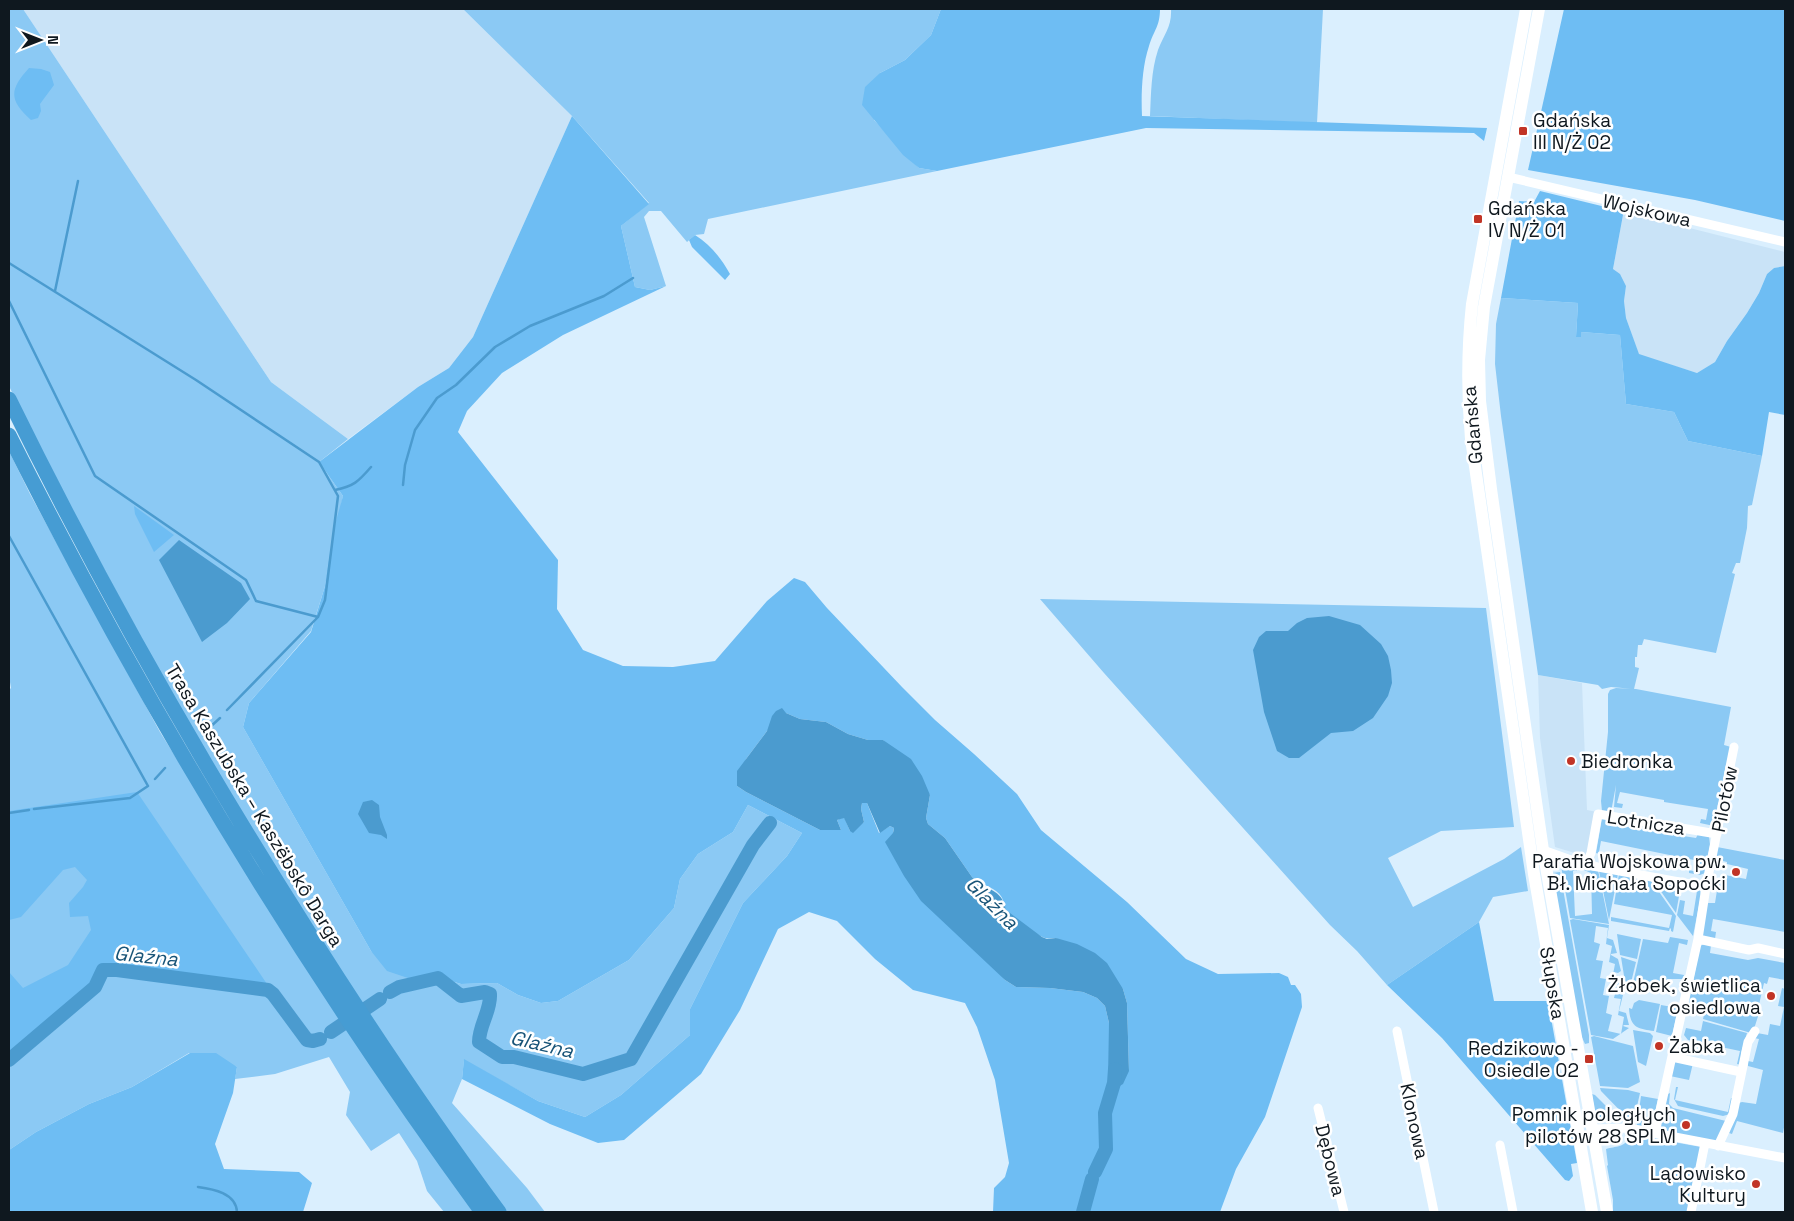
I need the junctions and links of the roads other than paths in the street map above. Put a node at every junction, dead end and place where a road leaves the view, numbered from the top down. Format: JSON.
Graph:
{"nodes":[{"id":1,"x":1535,"y":9,"type":"edge"},
{"id":2,"x":1508,"y":177,"type":"junction"},
{"id":3,"x":1785,"y":242,"type":"edge"},
{"id":4,"x":9,"y":398,"type":"edge"},
{"id":5,"x":9,"y":435,"type":"edge"},
{"id":6,"x":1734,"y":747,"type":"dead end"},
{"id":7,"x":1717,"y":834,"type":"junction"},
{"id":8,"x":1541,"y":836,"type":"joint"},
{"id":9,"x":1529,"y":842,"type":"joint"},
{"id":10,"x":1543,"y":850,"type":"junction"},
{"id":11,"x":1578,"y":863,"type":"junction"},
{"id":12,"x":1706,"y":887,"type":"junction"},
{"id":13,"x":1698,"y":939,"type":"junction"},
{"id":14,"x":1785,"y":954,"type":"edge"},
{"id":15,"x":342,"y":999,"type":"junction"},
{"id":16,"x":1397,"y":1031,"type":"dead end"},
{"id":17,"x":1755,"y":1031,"type":"dead end"},
{"id":18,"x":367,"y":1036,"type":"junction"},
{"id":19,"x":1672,"y":1057,"type":"junction"},
{"id":20,"x":1741,"y":1072,"type":"junction"},
{"id":21,"x":1318,"y":1108,"type":"dead end"},
{"id":22,"x":1592,"y":1129,"type":"junction"},
{"id":23,"x":1578,"y":1131,"type":"junction"},
{"id":24,"x":1655,"y":1133,"type":"junction"},
{"id":25,"x":1704,"y":1143,"type":"junction"},
{"id":26,"x":1500,"y":1145,"type":"dead end"},
{"id":27,"x":1718,"y":1146,"type":"junction"},
{"id":28,"x":1785,"y":1158,"type":"edge"},
{"id":29,"x":482,"y":1212,"type":"edge"},
{"id":30,"x":500,"y":1212,"type":"edge"},
{"id":31,"x":1344,"y":1212,"type":"edge"},
{"id":32,"x":1434,"y":1212,"type":"edge"},
{"id":33,"x":1513,"y":1212,"type":"edge"},
{"id":34,"x":1592,"y":1212,"type":"edge"},
{"id":35,"x":1606,"y":1212,"type":"edge"},
{"id":36,"x":1691,"y":1212,"type":"edge"}],
"edges":[{"from":1,"to":2,"type":"main road","name":"Gdańska"},
{"from":1,"to":9,"type":"main road","name":"Gdańska"},
{"from":2,"to":3,"type":"street","name":"Wojskowa"},
{"from":2,"to":8,"type":"main road","name":"Gdańska"},
{"from":4,"to":15,"type":"highway","name":"Trasa Kaszubska – Kaszëbskô Darga"},
{"from":5,"to":15,"type":"highway","name":"Trasa Kaszubska – Kaszëbskô Darga"},
{"from":6,"to":7,"type":"street","name":"Pilotów"},
{"from":7,"to":11,"type":"street","name":"Lotnicza"},
{"from":7,"to":12,"type":"street","name":"Pilotów"},
{"from":8,"to":10,"type":"main road","name":"Słupska"},
{"from":9,"to":23,"type":"main road","name":"Słupska"},
{"from":10,"to":11,"type":"street"},
{"from":10,"to":22,"type":"main road","name":"Słupska"},
{"from":11,"to":12,"type":"street"},
{"from":12,"to":13,"type":"street","name":"Pilotów"},
{"from":13,"to":14,"type":"street"},
{"from":13,"to":19,"type":"street","name":"Pilotów"},
{"from":15,"to":18,"type":"highway","name":"Trasa Kaszubska – Kaszëbskô Darga"},
{"from":16,"to":32,"type":"street","name":"Klonowa"},
{"from":17,"to":20,"type":"street"},
{"from":18,"to":29,"type":"highway","name":"Trasa Kaszubska – Kaszëbskô Darga"},
{"from":18,"to":30,"type":"highway","name":"Trasa Kaszubska – Kaszëbskô Darga"},
{"from":19,"to":20,"type":"street"},
{"from":19,"to":24,"type":"street","name":"Pilotów"},
{"from":20,"to":27,"type":"street"},
{"from":21,"to":31,"type":"street","name":"Dębowa"},
{"from":22,"to":23,"type":"main road"},
{"from":22,"to":24,"type":"street"},
{"from":22,"to":35,"type":"main road","name":"Słupska"},
{"from":23,"to":34,"type":"main road","name":"Słupska"},
{"from":24,"to":25,"type":"street"},
{"from":25,"to":27,"type":"street"},
{"from":25,"to":36,"type":"street"},
{"from":26,"to":33,"type":"street"},
{"from":27,"to":28,"type":"street"}]}
